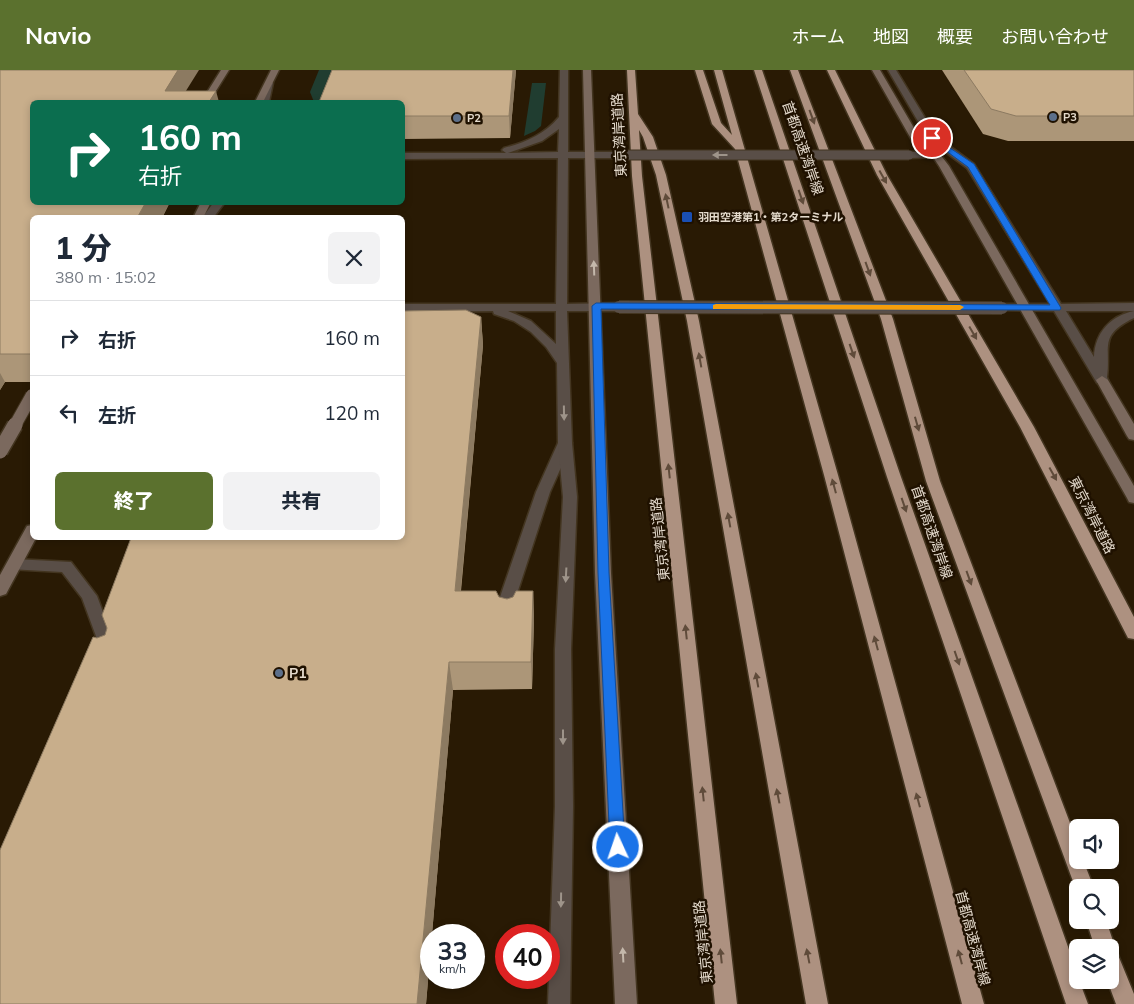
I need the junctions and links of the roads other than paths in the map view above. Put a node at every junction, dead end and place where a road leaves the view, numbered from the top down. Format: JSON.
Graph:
{"nodes":[{"id":1,"x":225,"y":70,"type":"edge"},
{"id":2,"x":275,"y":70,"type":"edge"},
{"id":3,"x":564,"y":70,"type":"edge"},
{"id":4,"x":587,"y":70,"type":"edge"},
{"id":5,"x":631,"y":70,"type":"edge"},
{"id":6,"x":699,"y":70,"type":"edge"},
{"id":7,"x":718,"y":70,"type":"edge"},
{"id":8,"x":758,"y":70,"type":"edge"},
{"id":9,"x":794,"y":70,"type":"edge"},
{"id":10,"x":831,"y":70,"type":"edge"},
{"id":11,"x":876,"y":70,"type":"edge"},
{"id":12,"x":892,"y":70,"type":"edge"},
{"id":13,"x":269,"y":83,"type":"junction"},
{"id":14,"x":206,"y":100,"type":"edge"},
{"id":15,"x":260,"y":100,"type":"edge"},
{"id":16,"x":266,"y":100,"type":"edge"},
{"id":17,"x":635,"y":116,"type":"junction"},
{"id":18,"x":564,"y":117,"type":"junction"},
{"id":19,"x":739,"y":150,"type":"junction"},
{"id":20,"x":591,"y":155,"type":"junction"},
{"id":21,"x":405,"y":156,"type":"edge"},
{"id":22,"x":476,"y":156,"type":"junction"},
{"id":23,"x":563,"y":156,"type":"junction"},
{"id":24,"x":936,"y":156,"type":"junction"},
{"id":25,"x":596,"y":306,"type":"junction"},
{"id":26,"x":1134,"y":307,"type":"edge"},
{"id":27,"x":405,"y":308,"type":"edge"},
{"id":28,"x":476,"y":308,"type":"junction"},
{"id":29,"x":562,"y":308,"type":"junction"},
{"id":30,"x":1026,"y":308,"type":"junction"},
{"id":31,"x":1056,"y":308,"type":"junction"},
{"id":32,"x":1134,"y":314,"type":"edge"},
{"id":33,"x":563,"y":364,"type":"junction"},
{"id":34,"x":1102,"y":380,"type":"junction"},
{"id":35,"x":30,"y":398,"type":"edge"},
{"id":36,"x":1134,"y":436,"type":"edge"},
{"id":37,"x":565,"y":443,"type":"junction"},
{"id":38,"x":0,"y":451,"type":"edge"},
{"id":39,"x":1134,"y":498,"type":"edge"},
{"id":40,"x":30,"y":534,"type":"edge"},
{"id":41,"x":14,"y":565,"type":"junction"},
{"id":42,"x":0,"y":590,"type":"edge"},
{"id":43,"x":508,"y":619,"type":"edge"},
{"id":44,"x":1134,"y":633,"type":"edge"},
{"id":45,"x":112,"y":657,"type":"edge"},
{"id":46,"x":1081,"y":879,"type":"edge"},
{"id":47,"x":1119,"y":982,"type":"edge"},
{"id":48,"x":559,"y":1004,"type":"edge"},
{"id":49,"x":626,"y":1004,"type":"edge"},
{"id":50,"x":726,"y":1004,"type":"edge"},
{"id":51,"x":817,"y":1004,"type":"edge"},
{"id":52,"x":973,"y":1004,"type":"edge"},
{"id":53,"x":1077,"y":1004,"type":"edge"},
{"id":54,"x":1127,"y":1004,"type":"edge"}],
"edges":[{"from":1,"to":14,"type":"street"},
{"from":2,"to":13,"type":"street"},
{"from":3,"to":18,"type":"street"},
{"from":4,"to":20,"type":"street"},
{"from":5,"to":17,"type":"highway","name":"東京湾岸道路"},
{"from":6,"to":19,"type":"highway"},
{"from":7,"to":19,"type":"highway","name":"首都高速湾岸線"},
{"from":8,"to":53,"type":"highway","name":"首都高速湾岸線","one_way":true},
{"from":9,"to":46,"type":"highway","one_way":true},
{"from":10,"to":44,"type":"highway","name":"東京湾岸道路","one_way":true},
{"from":11,"to":24,"type":"street"},
{"from":12,"to":31,"type":"street"},
{"from":13,"to":15,"type":"street"},
{"from":13,"to":16,"type":"street"},
{"from":50,"to":17,"type":"highway","name":"東京湾岸道路","one_way":true},
{"from":51,"to":17,"type":"highway","one_way":true},
{"from":18,"to":22,"type":"street"},
{"from":18,"to":23,"type":"street"},
{"from":52,"to":19,"type":"highway","name":"首都高速湾岸線","one_way":true},
{"from":20,"to":23,"type":"street"},
{"from":24,"to":20,"type":"street","one_way":true,"bridge":true},
{"from":25,"to":20,"type":"street","one_way":true},
{"from":21,"to":22,"type":"street"},
{"from":22,"to":23,"type":"street"},
{"from":23,"to":29,"type":"street"},
{"from":24,"to":30,"type":"street"},
{"from":25,"to":29,"type":"street"},
{"from":25,"to":30,"type":"street","bridge":true},
{"from":49,"to":25,"type":"street","one_way":true},
{"from":26,"to":31,"type":"street"},
{"from":27,"to":28,"type":"street"},
{"from":28,"to":29,"type":"street"},
{"from":28,"to":33,"type":"street"},
{"from":29,"to":33,"type":"street"},
{"from":30,"to":31,"type":"street"},
{"from":30,"to":39,"type":"street"},
{"from":31,"to":34,"type":"street"},
{"from":32,"to":34,"type":"street"},
{"from":33,"to":37,"type":"street","one_way":true},
{"from":34,"to":36,"type":"street"},
{"from":35,"to":38,"type":"street","bridge":true},
{"from":37,"to":43,"type":"street"},
{"from":37,"to":48,"type":"street","one_way":true},
{"from":40,"to":41,"type":"street"},
{"from":41,"to":42,"type":"street"},
{"from":41,"to":45,"type":"street"},
{"from":47,"to":54,"type":"highway"}]}
